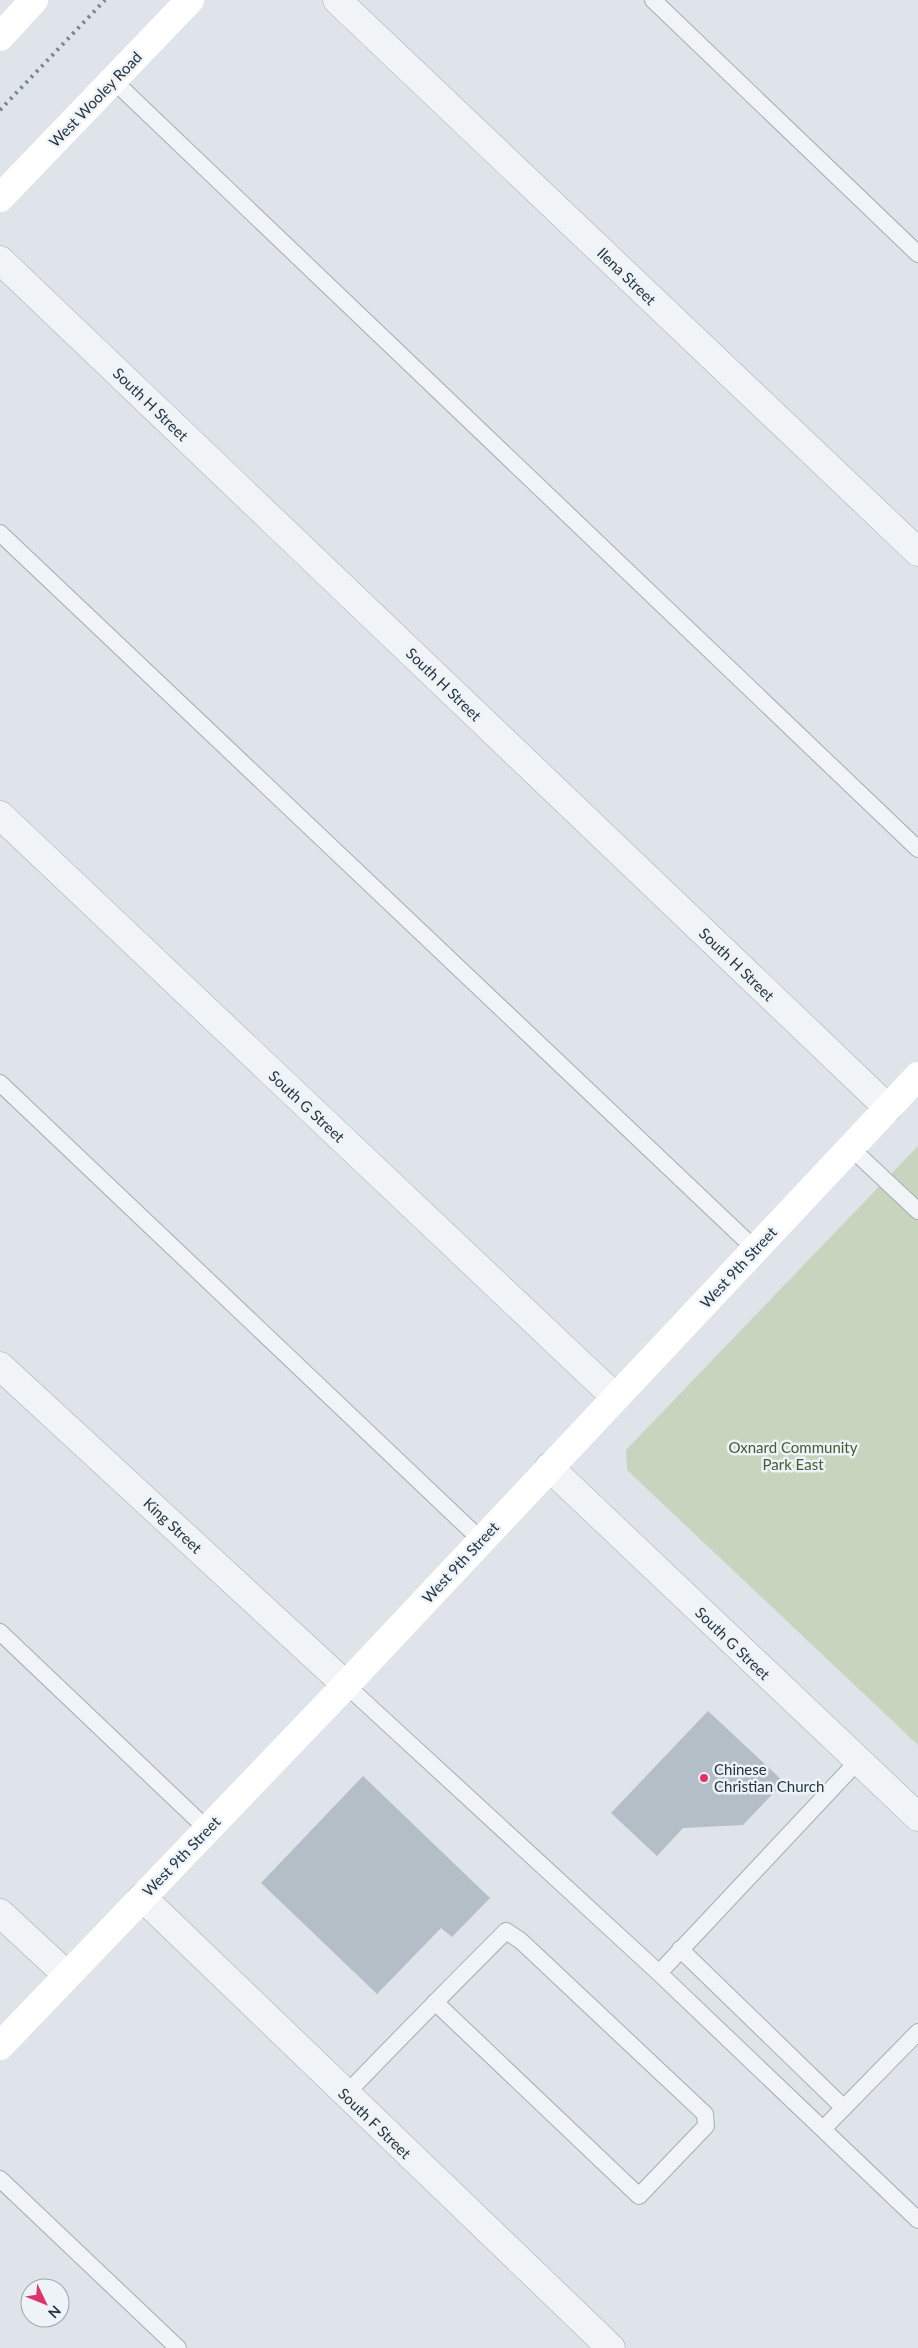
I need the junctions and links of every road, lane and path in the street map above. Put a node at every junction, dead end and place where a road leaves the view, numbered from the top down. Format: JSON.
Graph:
{"nodes":[{"id":1,"x":34,"y":0,"type":"edge"},
{"id":2,"x":190,"y":0,"type":"edge"},
{"id":3,"x":336,"y":0,"type":"edge"},
{"id":4,"x":653,"y":0,"type":"edge"},
{"id":5,"x":0,"y":37,"type":"edge"},
{"id":6,"x":113,"y":80,"type":"junction"},
{"id":7,"x":0,"y":198,"type":"edge"},
{"id":8,"x":918,"y":254,"type":"edge"},
{"id":9,"x":0,"y":260,"type":"edge"},
{"id":10,"x":0,"y":533,"type":"edge"},
{"id":11,"x":918,"y":552,"type":"edge"},
{"id":12,"x":0,"y":815,"type":"edge"},
{"id":13,"x":918,"y":849,"type":"edge"},
{"id":14,"x":918,"y":1076,"type":"edge"},
{"id":15,"x":0,"y":1083,"type":"edge"},
{"id":16,"x":888,"y":1108,"type":"junction"},
{"id":17,"x":851,"y":1148,"type":"junction"},
{"id":18,"x":917,"y":1208,"type":"edge"},
{"id":19,"x":755,"y":1249,"type":"junction"},
{"id":20,"x":0,"y":1366,"type":"edge"},
{"id":21,"x":615,"y":1397,"type":"junction"},
{"id":22,"x":549,"y":1467,"type":"junction"},
{"id":23,"x":480,"y":1539,"type":"junction"},
{"id":24,"x":0,"y":1632,"type":"edge"},
{"id":25,"x":346,"y":1685,"type":"junction"},
{"id":26,"x":857,"y":1762,"type":"junction"},
{"id":27,"x":918,"y":1817,"type":"edge"},
{"id":28,"x":207,"y":1829,"type":"junction"},
{"id":29,"x":142,"y":1897,"type":"junction"},
{"id":30,"x":0,"y":1913,"type":"edge"},
{"id":31,"x":680,"y":1949,"type":"junction"},
{"id":32,"x":659,"y":1973,"type":"junction"},
{"id":33,"x":67,"y":1975,"type":"junction"},
{"id":34,"x":435,"y":2002,"type":"junction"},
{"id":35,"x":918,"y":2032,"type":"edge"},
{"id":36,"x":0,"y":2046,"type":"edge"},
{"id":37,"x":345,"y":2095,"type":"junction"},
{"id":38,"x":844,"y":2108,"type":"junction"},
{"id":39,"x":823,"y":2129,"type":"junction"},
{"id":40,"x":0,"y":2179,"type":"edge"},
{"id":41,"x":918,"y":2220,"type":"edge"},
{"id":42,"x":178,"y":2348,"type":"edge"},
{"id":43,"x":611,"y":2348,"type":"edge"}],
"edges":[{"from":1,"to":5,"type":"street"},
{"from":2,"to":6,"type":"street","name":"West Wooley Road"},
{"from":3,"to":11,"type":"street","name":"Ilena Street"},
{"from":4,"to":8,"type":"lane"},
{"from":6,"to":7,"type":"street","name":"West Wooley Road"},
{"from":6,"to":13,"type":"lane"},
{"from":9,"to":16,"type":"street","name":"South H Street"},
{"from":10,"to":19,"type":"lane"},
{"from":12,"to":21,"type":"street","name":"South G Street"},
{"from":14,"to":16,"type":"street","name":"West 9th Street"},
{"from":15,"to":23,"type":"lane"},
{"from":16,"to":17,"type":"street","name":"West 9th Street"},
{"from":17,"to":18,"type":"lane"},
{"from":17,"to":19,"type":"street","name":"West 9th Street"},
{"from":19,"to":21,"type":"street","name":"West 9th Street"},
{"from":20,"to":25,"type":"street","name":"King Street"},
{"from":21,"to":22,"type":"street","name":"West 9th Street"},
{"from":22,"to":23,"type":"street","name":"West 9th Street"},
{"from":22,"to":26,"type":"street","name":"South G Street"},
{"from":23,"to":25,"type":"street","name":"West 9th Street"},
{"from":24,"to":28,"type":"lane"},
{"from":25,"to":28,"type":"street","name":"West 9th Street"},
{"from":25,"to":32,"type":"lane"},
{"from":26,"to":27,"type":"street","name":"South G Street"},
{"from":26,"to":31,"type":"lane"},
{"from":28,"to":29,"type":"street","name":"West 9th Street"},
{"from":29,"to":33,"type":"street","name":"West 9th Street"},
{"from":29,"to":37,"type":"street","name":"South F Street"},
{"from":30,"to":33,"type":"street"},
{"from":31,"to":32,"type":"lane"},
{"from":31,"to":38,"type":"lane"},
{"from":32,"to":39,"type":"lane"},
{"from":33,"to":36,"type":"street","name":"West 9th Street"},
{"from":34,"to":34,"type":"lane"},
{"from":34,"to":37,"type":"lane"},
{"from":35,"to":38,"type":"lane"},
{"from":37,"to":43,"type":"street","name":"South F Street"},
{"from":38,"to":39,"type":"lane"},
{"from":39,"to":41,"type":"lane"},
{"from":40,"to":42,"type":"lane"}]}
